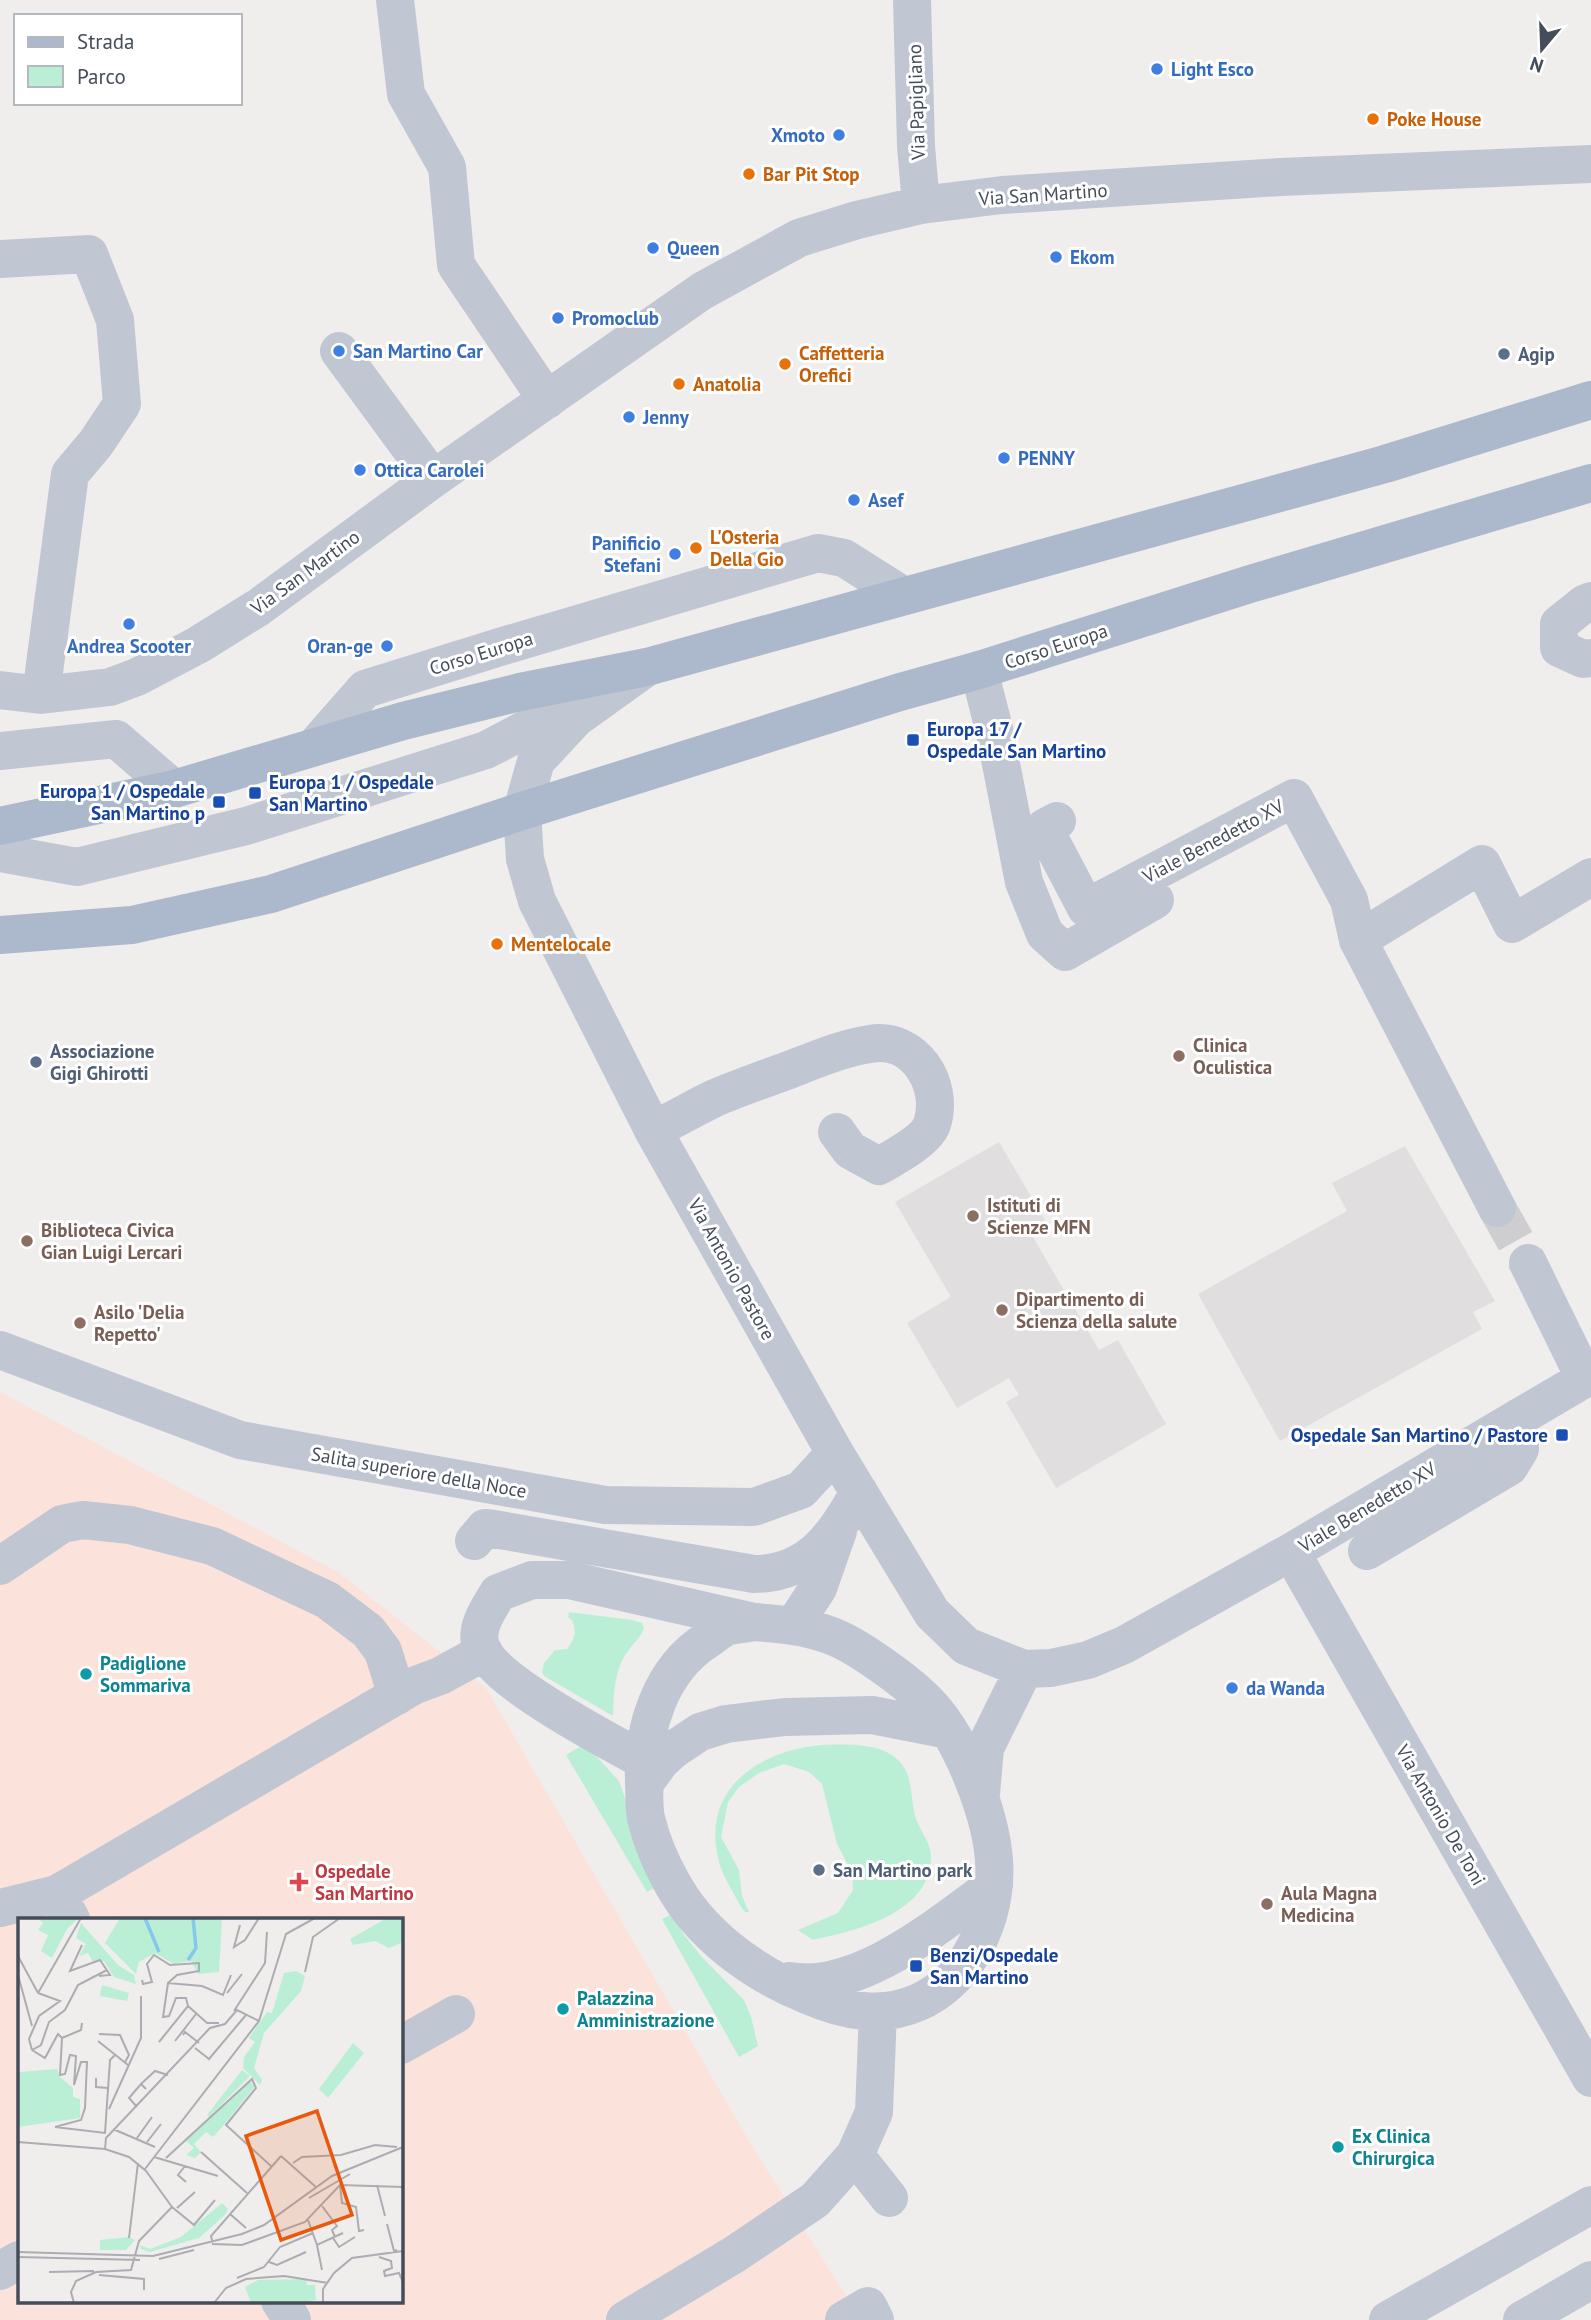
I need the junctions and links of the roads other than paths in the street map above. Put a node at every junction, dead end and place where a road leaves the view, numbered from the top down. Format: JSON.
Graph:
{"nodes":[{"id":1,"x":395,"y":0,"type":"edge"},
{"id":2,"x":912,"y":0,"type":"edge"},
{"id":3,"x":1591,"y":164,"type":"edge"},
{"id":4,"x":921,"y":205,"type":"junction"},
{"id":5,"x":0,"y":259,"type":"edge"},
{"id":6,"x":339,"y":351,"type":"dead end"},
{"id":7,"x":547,"y":400,"type":"junction"},
{"id":8,"x":1591,"y":400,"type":"edge"},
{"id":9,"x":433,"y":479,"type":"junction"},
{"id":10,"x":1591,"y":483,"type":"edge"},
{"id":11,"x":905,"y":596,"type":"junction"},
{"id":12,"x":1591,"y":601,"type":"edge"},
{"id":13,"x":1591,"y":658,"type":"edge"},
{"id":14,"x":647,"y":667,"type":"junction"},
{"id":15,"x":979,"y":670,"type":"junction"},
{"id":16,"x":0,"y":690,"type":"edge"},
{"id":17,"x":41,"y":695,"type":"junction"},
{"id":18,"x":315,"y":746,"type":"junction"},
{"id":19,"x":0,"y":751,"type":"edge"},
{"id":20,"x":174,"y":789,"type":"junction"},
{"id":21,"x":522,"y":811,"type":"junction"},
{"id":22,"x":1057,"y":821,"type":"dead end"},
{"id":23,"x":0,"y":826,"type":"edge"},
{"id":24,"x":0,"y":853,"type":"edge"},
{"id":25,"x":1591,"y":877,"type":"edge"},
{"id":26,"x":1170,"y":892,"type":"dead end"},
{"id":27,"x":0,"y":935,"type":"edge"},
{"id":28,"x":1358,"y":940,"type":"junction"},
{"id":29,"x":653,"y":1130,"type":"junction"},
{"id":30,"x":837,"y":1132,"type":"dead end"},
{"id":31,"x":1497,"y":1208,"type":"tunnel mouth"},
{"id":32,"x":1528,"y":1263,"type":"tunnel mouth"},
{"id":33,"x":0,"y":1350,"type":"edge"},
{"id":34,"x":1588,"y":1377,"type":"edge"},
{"id":35,"x":1519,"y":1417,"type":"junction"},
{"id":36,"x":835,"y":1452,"type":"junction"},
{"id":37,"x":859,"y":1492,"type":"junction"},
{"id":38,"x":840,"y":1526,"type":"junction"},
{"id":39,"x":474,"y":1541,"type":"dead end"},
{"id":40,"x":1367,"y":1551,"type":"dead end"},
{"id":41,"x":1291,"y":1552,"type":"junction"},
{"id":42,"x":0,"y":1566,"type":"edge"},
{"id":43,"x":755,"y":1622,"type":"junction"},
{"id":44,"x":794,"y":1625,"type":"junction"},
{"id":45,"x":482,"y":1644,"type":"junction"},
{"id":46,"x":1024,"y":1669,"type":"junction"},
{"id":47,"x":405,"y":1691,"type":"junction"},
{"id":48,"x":949,"y":1730,"type":"junction"},
{"id":49,"x":645,"y":1773,"type":"junction"},
{"id":50,"x":980,"y":1796,"type":"junction"},
{"id":51,"x":994,"y":1885,"type":"junction"},
{"id":52,"x":64,"y":1907,"type":"edge"},
{"id":53,"x":0,"y":1908,"type":"edge"},
{"id":54,"x":773,"y":1979,"type":"junction"},
{"id":55,"x":878,"y":2012,"type":"junction"},
{"id":56,"x":456,"y":2014,"type":"dead end"},
{"id":57,"x":402,"y":2044,"type":"edge"},
{"id":58,"x":1591,"y":2078,"type":"edge"},
{"id":59,"x":855,"y":2155,"type":"junction"},
{"id":60,"x":889,"y":2198,"type":"dead end"},
{"id":61,"x":1591,"y":2206,"type":"edge"},
{"id":62,"x":18,"y":2261,"type":"edge"},
{"id":63,"x":0,"y":2271,"type":"edge"},
{"id":64,"x":1591,"y":2280,"type":"edge"},
{"id":65,"x":281,"y":2302,"type":"edge"},
{"id":66,"x":292,"y":2320,"type":"edge"},
{"id":67,"x":625,"y":2320,"type":"edge"},
{"id":68,"x":844,"y":2320,"type":"edge"},
{"id":69,"x":875,"y":2320,"type":"edge"},
{"id":70,"x":1388,"y":2320,"type":"edge"},
{"id":71,"x":1522,"y":2320,"type":"edge"}],
"edges":[{"from":1,"to":7,"type":"street"},
{"from":2,"to":4,"type":"street","name":"Via Papigliano"},
{"from":3,"to":4,"type":"street","name":"Via San Martino"},
{"from":4,"to":7,"type":"street","name":"Via San Martino"},
{"from":5,"to":17,"type":"street"},
{"from":6,"to":9,"type":"street"},
{"from":7,"to":9,"type":"street","name":"Via San Martino"},
{"from":8,"to":11,"type":"main road"},
{"from":9,"to":17,"type":"street","name":"Via San Martino"},
{"from":10,"to":15,"type":"main road","name":"Corso Europa"},
{"from":11,"to":14,"type":"main road"},
{"from":11,"to":18,"type":"street","name":"Corso Europa"},
{"from":12,"to":13,"type":"street"},
{"from":14,"to":18,"type":"main road"},
{"from":14,"to":21,"type":"street"},
{"from":14,"to":24,"type":"street"},
{"from":15,"to":21,"type":"main road","name":"Corso Europa"},
{"from":15,"to":26,"type":"street"},
{"from":16,"to":17,"type":"street","name":"Via San Martino"},
{"from":18,"to":20,"type":"main road"},
{"from":19,"to":20,"type":"street"},
{"from":20,"to":23,"type":"main road"},
{"from":21,"to":27,"type":"main road","name":"Corso Europa"},
{"from":21,"to":29,"type":"street","name":"Via Antonio Pastore"},
{"from":22,"to":28,"type":"street","name":"Viale Benedetto XV"},
{"from":25,"to":28,"type":"street"},
{"from":28,"to":31,"type":"street","name":"Viale Benedetto XV"},
{"from":29,"to":30,"type":"street"},
{"from":29,"to":36,"type":"street","name":"Via Antonio Pastore"},
{"from":32,"to":34,"type":"street","name":"Viale Benedetto XV"},
{"from":33,"to":36,"type":"street","name":"Salita superiore della Noce"},
{"from":34,"to":35,"type":"street","name":"Viale Benedetto XV"},
{"from":35,"to":40,"type":"street"},
{"from":35,"to":41,"type":"street","name":"Viale Benedetto XV"},
{"from":36,"to":37,"type":"street","name":"Via Antonio Pastore"},
{"from":37,"to":38,"type":"street"},
{"from":37,"to":46,"type":"street","name":"Via Antonio Pastore"},
{"from":38,"to":39,"type":"street"},
{"from":38,"to":44,"type":"street"},
{"from":41,"to":46,"type":"street","name":"Viale Benedetto XV"},
{"from":41,"to":58,"type":"street","name":"Via Antonio De Toni"},
{"from":42,"to":47,"type":"street"},
{"from":43,"to":44,"type":"street"},
{"from":43,"to":45,"type":"street"},
{"from":43,"to":49,"type":"street"},
{"from":44,"to":48,"type":"street"},
{"from":45,"to":47,"type":"street"},
{"from":45,"to":49,"type":"street"},
{"from":46,"to":50,"type":"street"},
{"from":47,"to":52,"type":"street"},
{"from":48,"to":49,"type":"street"},
{"from":48,"to":50,"type":"street"},
{"from":49,"to":54,"type":"street"},
{"from":50,"to":51,"type":"street"},
{"from":51,"to":54,"type":"street"},
{"from":51,"to":55,"type":"street"},
{"from":52,"to":53,"type":"street"},
{"from":54,"to":55,"type":"street"},
{"from":55,"to":59,"type":"street"},
{"from":56,"to":57,"type":"street"},
{"from":59,"to":60,"type":"street"},
{"from":59,"to":67,"type":"street"},
{"from":61,"to":70,"type":"street"},
{"from":62,"to":63,"type":"street"},
{"from":64,"to":71,"type":"street"},
{"from":65,"to":66,"type":"street"},
{"from":68,"to":69,"type":"street"}]}
